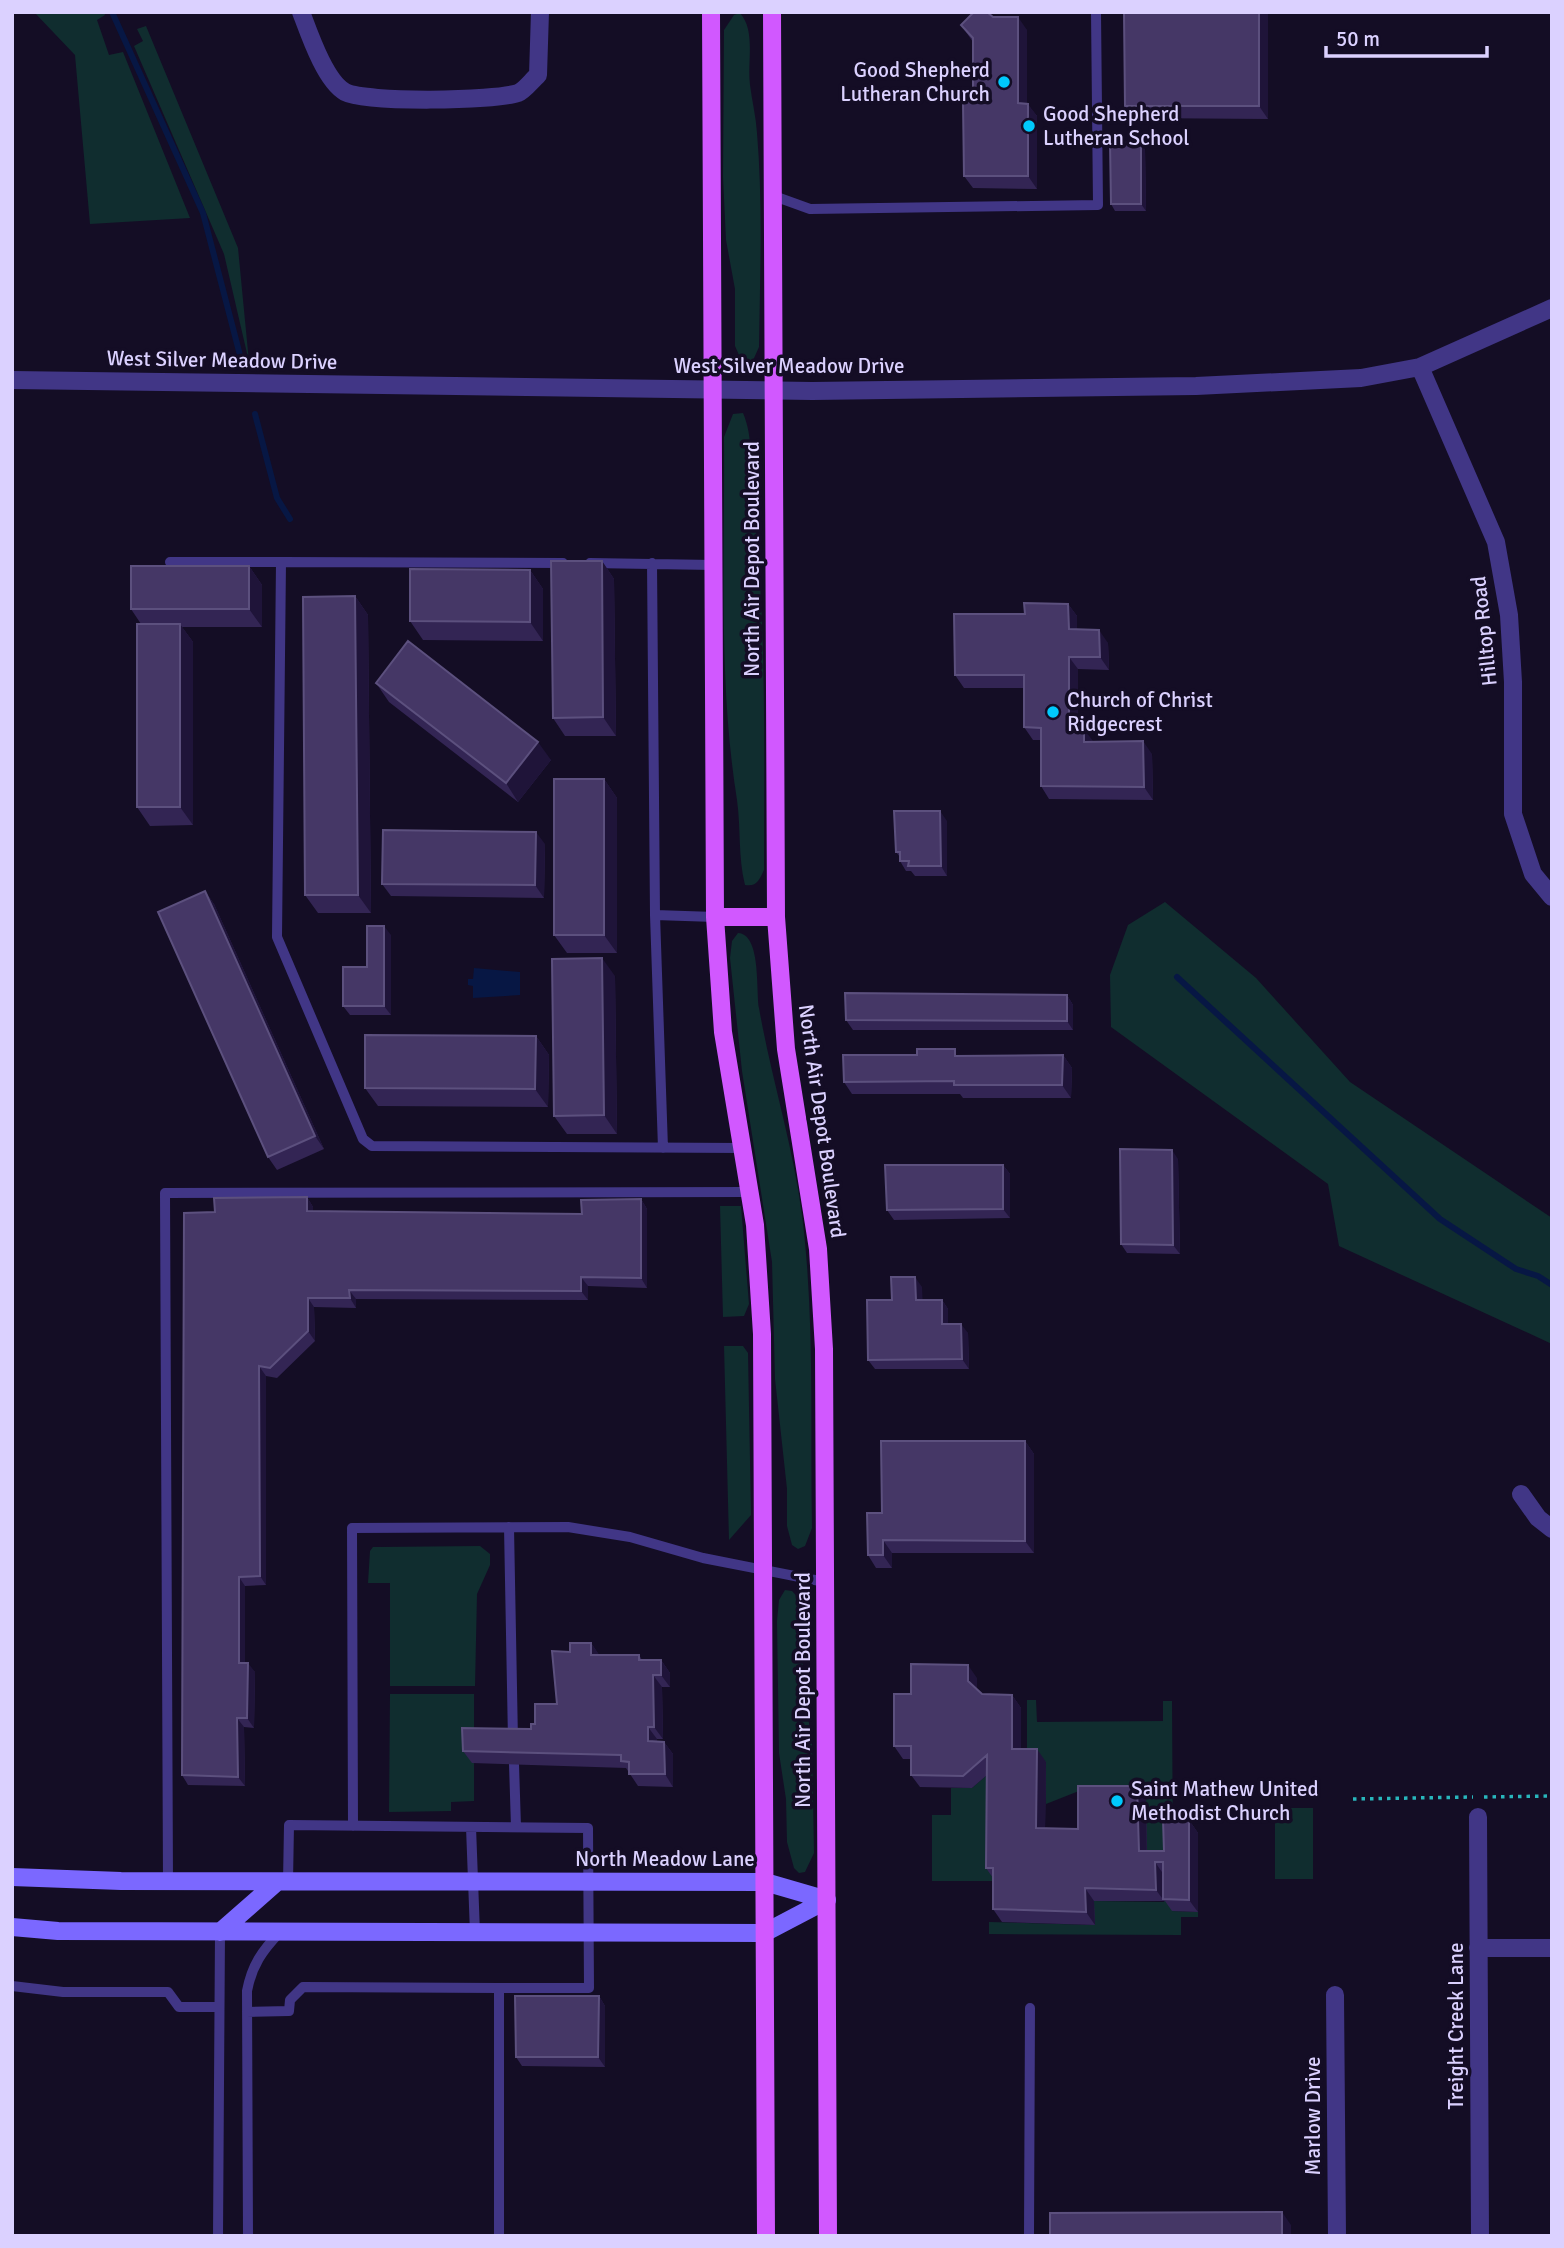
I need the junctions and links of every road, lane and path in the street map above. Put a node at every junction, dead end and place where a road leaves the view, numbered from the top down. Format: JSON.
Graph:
{"nodes":[{"id":1,"x":301,"y":12,"type":"edge"},
{"id":2,"x":540,"y":12,"type":"edge"},
{"id":3,"x":711,"y":12,"type":"edge"},
{"id":4,"x":772,"y":12,"type":"edge"},
{"id":5,"x":1096,"y":12,"type":"edge"},
{"id":6,"x":774,"y":196,"type":"junction"},
{"id":7,"x":1552,"y":308,"type":"edge"},
{"id":8,"x":1420,"y":367,"type":"junction"},
{"id":9,"x":12,"y":380,"type":"edge"},
{"id":10,"x":713,"y":388,"type":"junction"},
{"id":11,"x":775,"y":388,"type":"junction"},
{"id":12,"x":170,"y":562,"type":"dead end"},
{"id":13,"x":281,"y":562,"type":"junction"},
{"id":14,"x":652,"y":563,"type":"junction"},
{"id":15,"x":714,"y":565,"type":"junction"},
{"id":16,"x":1552,"y":897,"type":"edge"},
{"id":17,"x":655,"y":915,"type":"junction"},
{"id":18,"x":715,"y":916,"type":"junction"},
{"id":19,"x":776,"y":916,"type":"junction"},
{"id":20,"x":663,"y":1148,"type":"junction"},
{"id":21,"x":742,"y":1148,"type":"junction"},
{"id":22,"x":750,"y":1192,"type":"junction"},
{"id":23,"x":1521,"y":1494,"type":"dead end"},
{"id":24,"x":509,"y":1527,"type":"junction"},
{"id":25,"x":1552,"y":1530,"type":"edge"},
{"id":26,"x":764,"y":1571,"type":"junction"},
{"id":27,"x":825,"y":1582,"type":"junction"},
{"id":28,"x":513,"y":1742,"type":"edge"},
{"id":29,"x":514,"y":1764,"type":"edge"},
{"id":30,"x":1552,"y":1796,"type":"edge"},
{"id":31,"x":1353,"y":1800,"type":"dead end"},
{"id":32,"x":1478,"y":1817,"type":"dead end"},
{"id":33,"x":353,"y":1826,"type":"junction"},
{"id":34,"x":471,"y":1827,"type":"junction"},
{"id":35,"x":516,"y":1827,"type":"junction"},
{"id":36,"x":12,"y":1877,"type":"edge"},
{"id":37,"x":168,"y":1881,"type":"junction"},
{"id":38,"x":283,"y":1882,"type":"junction"},
{"id":39,"x":473,"y":1882,"type":"junction"},
{"id":40,"x":591,"y":1882,"type":"junction"},
{"id":41,"x":765,"y":1882,"type":"junction"},
{"id":42,"x":827,"y":1900,"type":"junction"},
{"id":43,"x":12,"y":1927,"type":"edge"},
{"id":44,"x":220,"y":1932,"type":"junction"},
{"id":45,"x":280,"y":1932,"type":"junction"},
{"id":46,"x":475,"y":1933,"type":"junction"},
{"id":47,"x":590,"y":1933,"type":"junction"},
{"id":48,"x":764,"y":1933,"type":"junction"},
{"id":49,"x":1478,"y":1948,"type":"junction"},
{"id":50,"x":1552,"y":1948,"type":"edge"},
{"id":51,"x":12,"y":1986,"type":"edge"},
{"id":52,"x":499,"y":1988,"type":"junction"},
{"id":53,"x":1335,"y":1995,"type":"dead end"},
{"id":54,"x":219,"y":2007,"type":"junction"},
{"id":55,"x":1030,"y":2008,"type":"dead end"},
{"id":56,"x":247,"y":2012,"type":"junction"},
{"id":57,"x":218,"y":2236,"type":"edge"},
{"id":58,"x":248,"y":2236,"type":"edge"},
{"id":59,"x":499,"y":2236,"type":"edge"},
{"id":60,"x":766,"y":2236,"type":"edge"},
{"id":61,"x":828,"y":2236,"type":"edge"},
{"id":62,"x":1029,"y":2236,"type":"edge"},
{"id":63,"x":1337,"y":2236,"type":"edge"},
{"id":64,"x":1480,"y":2236,"type":"edge"}],
"edges":[{"from":1,"to":2,"type":"street"},
{"from":3,"to":10,"type":"main road","name":"North Air Depot Boulevard"},
{"from":4,"to":6,"type":"main road","name":"North Air Depot Boulevard"},
{"from":5,"to":6,"type":"lane"},
{"from":6,"to":11,"type":"main road","name":"North Air Depot Boulevard"},
{"from":7,"to":8,"type":"street","name":"West Silver Meadow Drive"},
{"from":8,"to":11,"type":"street","name":"West Silver Meadow Drive"},
{"from":8,"to":16,"type":"street","name":"Hilltop Road"},
{"from":9,"to":10,"type":"street","name":"West Silver Meadow Drive"},
{"from":10,"to":11,"type":"street","name":"West Silver Meadow Drive"},
{"from":10,"to":15,"type":"main road","name":"North Air Depot Boulevard"},
{"from":11,"to":19,"type":"main road","name":"North Air Depot Boulevard"},
{"from":12,"to":13,"type":"lane"},
{"from":13,"to":14,"type":"lane"},
{"from":13,"to":20,"type":"lane"},
{"from":14,"to":15,"type":"lane"},
{"from":14,"to":17,"type":"lane"},
{"from":15,"to":18,"type":"main road","name":"North Air Depot Boulevard"},
{"from":17,"to":18,"type":"lane"},
{"from":17,"to":20,"type":"lane"},
{"from":18,"to":19,"type":"main road"},
{"from":18,"to":21,"type":"main road","name":"North Air Depot Boulevard"},
{"from":19,"to":27,"type":"main road","name":"North Air Depot Boulevard"},
{"from":20,"to":21,"type":"lane"},
{"from":21,"to":22,"type":"main road","name":"North Air Depot Boulevard"},
{"from":22,"to":26,"type":"main road","name":"North Air Depot Boulevard"},
{"from":22,"to":37,"type":"lane"},
{"from":23,"to":25,"type":"street"},
{"from":24,"to":26,"type":"lane"},
{"from":24,"to":28,"type":"lane"},
{"from":24,"to":33,"type":"lane"},
{"from":26,"to":27,"type":"lane"},
{"from":26,"to":41,"type":"main road","name":"North Air Depot Boulevard"},
{"from":27,"to":42,"type":"main road","name":"North Air Depot Boulevard"},
{"from":29,"to":35,"type":"lane"},
{"from":30,"to":31,"type":"path"},
{"from":32,"to":49,"type":"street","name":"Treight Creek Lane"},
{"from":33,"to":34,"type":"lane"},
{"from":33,"to":38,"type":"lane"},
{"from":34,"to":35,"type":"lane"},
{"from":34,"to":39,"type":"lane"},
{"from":35,"to":40,"type":"lane"},
{"from":36,"to":37,"type":"street","name":"North Meadow Lane"},
{"from":37,"to":38,"type":"street","name":"North Meadow Lane"},
{"from":38,"to":39,"type":"street","name":"North Meadow Lane"},
{"from":38,"to":44,"type":"street"},
{"from":39,"to":40,"type":"street","name":"North Meadow Lane"},
{"from":39,"to":46,"type":"lane"},
{"from":40,"to":41,"type":"street","name":"North Meadow Lane"},
{"from":40,"to":47,"type":"lane"},
{"from":41,"to":42,"type":"street","name":"North Meadow Lane"},
{"from":41,"to":48,"type":"main road","name":"North Air Depot Boulevard"},
{"from":42,"to":48,"type":"street"},
{"from":42,"to":61,"type":"main road","name":"North Air Depot Boulevard"},
{"from":43,"to":44,"type":"street"},
{"from":44,"to":45,"type":"street"},
{"from":44,"to":54,"type":"lane"},
{"from":45,"to":46,"type":"street"},
{"from":45,"to":56,"type":"lane"},
{"from":46,"to":47,"type":"street"},
{"from":47,"to":48,"type":"street"},
{"from":47,"to":52,"type":"lane"},
{"from":48,"to":60,"type":"main road","name":"North Air Depot Boulevard"},
{"from":49,"to":50,"type":"street"},
{"from":49,"to":64,"type":"street","name":"Treight Creek Lane"},
{"from":51,"to":54,"type":"lane"},
{"from":52,"to":56,"type":"lane"},
{"from":52,"to":59,"type":"lane"},
{"from":53,"to":63,"type":"street","name":"Marlow Drive"},
{"from":54,"to":57,"type":"lane"},
{"from":55,"to":62,"type":"lane"},
{"from":56,"to":58,"type":"lane"}]}
